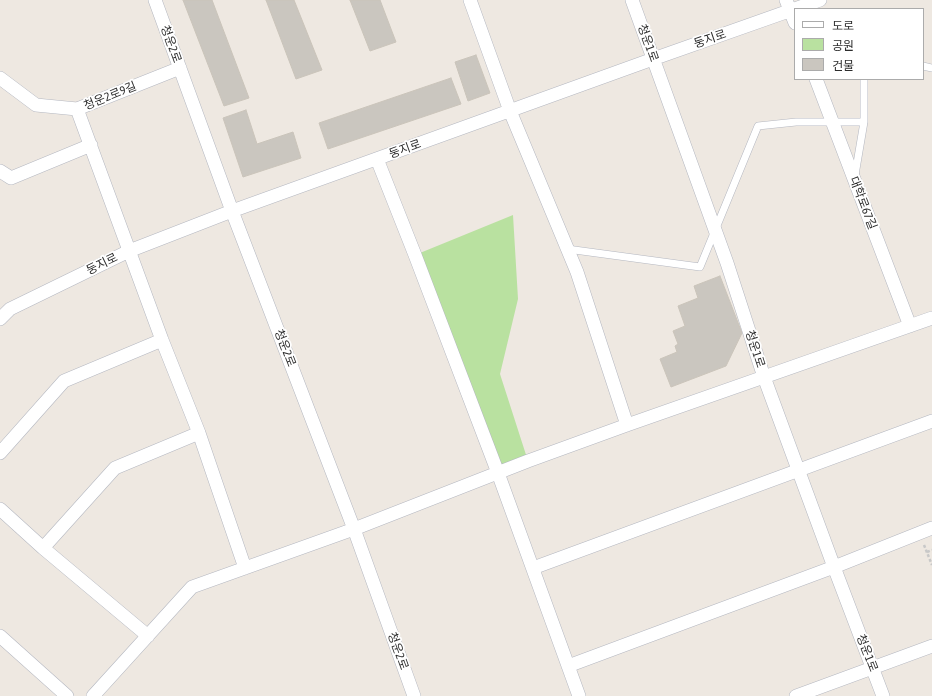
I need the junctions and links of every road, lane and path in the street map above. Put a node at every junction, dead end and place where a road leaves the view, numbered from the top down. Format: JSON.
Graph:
{"nodes":[{"id":1,"x":155,"y":0,"type":"edge"},
{"id":2,"x":470,"y":0,"type":"edge"},
{"id":3,"x":632,"y":0,"type":"edge"},
{"id":4,"x":820,"y":0,"type":"edge"},
{"id":5,"x":799,"y":8,"type":"edge"},
{"id":6,"x":791,"y":11,"type":"edge"},
{"id":7,"x":653,"y":59,"type":"junction"},
{"id":8,"x":180,"y":68,"type":"junction"},
{"id":9,"x":0,"y":78,"type":"edge"},
{"id":10,"x":816,"y":80,"type":"edge"},
{"id":11,"x":864,"y":80,"type":"edge"},
{"id":12,"x":78,"y":109,"type":"junction"},
{"id":13,"x":510,"y":111,"type":"junction"},
{"id":14,"x":833,"y":122,"type":"junction"},
{"id":15,"x":864,"y":122,"type":"junction"},
{"id":16,"x":91,"y":145,"type":"junction"},
{"id":17,"x":377,"y":159,"type":"junction"},
{"id":18,"x":0,"y":171,"type":"edge"},
{"id":19,"x":854,"y":179,"type":"junction"},
{"id":20,"x":232,"y":211,"type":"junction"},
{"id":21,"x":715,"y":230,"type":"junction"},
{"id":22,"x":567,"y":249,"type":"junction"},
{"id":23,"x":130,"y":251,"type":"junction"},
{"id":24,"x":5,"y":305,"type":"edge"},
{"id":25,"x":932,"y":318,"type":"edge"},
{"id":26,"x":0,"y":319,"type":"edge"},
{"id":27,"x":910,"y":326,"type":"junction"},
{"id":28,"x":162,"y":340,"type":"junction"},
{"id":29,"x":764,"y":377,"type":"junction"},
{"id":30,"x":932,"y":421,"type":"edge"},
{"id":31,"x":627,"y":425,"type":"junction"},
{"id":32,"x":199,"y":433,"type":"junction"},
{"id":33,"x":0,"y":453,"type":"edge"},
{"id":34,"x":798,"y":470,"type":"junction"},
{"id":35,"x":498,"y":473,"type":"junction"},
{"id":36,"x":0,"y":510,"type":"edge"},
{"id":37,"x":354,"y":529,"type":"junction"},
{"id":38,"x":926,"y":531,"type":"edge"},
{"id":39,"x":43,"y":548,"type":"junction"},
{"id":40,"x":932,"y":550,"type":"edge"},
{"id":41,"x":927,"y":552,"type":"junction"},
{"id":42,"x":932,"y":565,"type":"edge"},
{"id":43,"x":834,"y":567,"type":"junction"},
{"id":44,"x":245,"y":568,"type":"junction"},
{"id":45,"x":533,"y":568,"type":"junction"},
{"id":46,"x":0,"y":636,"type":"edge"},
{"id":47,"x":148,"y":636,"type":"junction"},
{"id":48,"x":932,"y":646,"type":"edge"},
{"id":49,"x":568,"y":666,"type":"junction"},
{"id":50,"x":872,"y":668,"type":"junction"},
{"id":51,"x":67,"y":696,"type":"edge"},
{"id":52,"x":93,"y":696,"type":"edge"},
{"id":53,"x":414,"y":696,"type":"edge"},
{"id":54,"x":579,"y":696,"type":"edge"},
{"id":55,"x":796,"y":696,"type":"edge"},
{"id":56,"x":883,"y":696,"type":"edge"}],
"edges":[{"from":1,"to":8,"type":"street","name":"청운2로"},
{"from":2,"to":13,"type":"street"},
{"from":3,"to":7,"type":"street","name":"청운1로"},
{"from":4,"to":5,"type":"street","name":"둥지로"},
{"from":6,"to":7,"type":"street","name":"둥지로"},
{"from":7,"to":13,"type":"street","name":"둥지로"},
{"from":7,"to":21,"type":"street","name":"청운1로"},
{"from":8,"to":12,"type":"street","name":"청운2로9길"},
{"from":8,"to":20,"type":"street","name":"청운2로"},
{"from":9,"to":12,"type":"street","name":"청운2로9길"},
{"from":10,"to":14,"type":"street","name":"대학로67길"},
{"from":11,"to":15,"type":"lane"},
{"from":12,"to":16,"type":"street"},
{"from":13,"to":17,"type":"street","name":"둥지로"},
{"from":13,"to":22,"type":"street"},
{"from":14,"to":15,"type":"lane"},
{"from":14,"to":19,"type":"street","name":"대학로67길"},
{"from":14,"to":21,"type":"lane"},
{"from":15,"to":19,"type":"lane"},
{"from":16,"to":18,"type":"street"},
{"from":16,"to":23,"type":"street"},
{"from":17,"to":20,"type":"street","name":"둥지로"},
{"from":17,"to":35,"type":"street"},
{"from":19,"to":27,"type":"street","name":"대학로67길"},
{"from":20,"to":23,"type":"street","name":"둥지로"},
{"from":20,"to":37,"type":"street","name":"청운2로"},
{"from":21,"to":22,"type":"lane"},
{"from":21,"to":29,"type":"street","name":"청운1로"},
{"from":22,"to":31,"type":"street"},
{"from":23,"to":24,"type":"street","name":"둥지로"},
{"from":23,"to":28,"type":"street"},
{"from":24,"to":26,"type":"street","name":"둥지로"},
{"from":25,"to":27,"type":"street"},
{"from":27,"to":29,"type":"street"},
{"from":28,"to":32,"type":"street"},
{"from":28,"to":33,"type":"street"},
{"from":29,"to":31,"type":"street"},
{"from":29,"to":34,"type":"street","name":"청운1로"},
{"from":30,"to":34,"type":"street"},
{"from":31,"to":35,"type":"street"},
{"from":32,"to":39,"type":"street"},
{"from":32,"to":44,"type":"street"},
{"from":34,"to":43,"type":"street","name":"청운1로"},
{"from":34,"to":45,"type":"street"},
{"from":35,"to":37,"type":"street"},
{"from":35,"to":45,"type":"street"},
{"from":36,"to":39,"type":"street"},
{"from":37,"to":44,"type":"street"},
{"from":37,"to":53,"type":"street","name":"청운2로"},
{"from":38,"to":41,"type":"path"},
{"from":38,"to":43,"type":"street"},
{"from":39,"to":47,"type":"street"},
{"from":40,"to":41,"type":"path"},
{"from":41,"to":42,"type":"path"},
{"from":43,"to":49,"type":"street"},
{"from":43,"to":50,"type":"street","name":"청운1로"},
{"from":44,"to":47,"type":"street"},
{"from":45,"to":49,"type":"street"},
{"from":46,"to":51,"type":"street"},
{"from":47,"to":52,"type":"street"},
{"from":48,"to":50,"type":"street"},
{"from":49,"to":54,"type":"street"},
{"from":50,"to":55,"type":"street"},
{"from":50,"to":56,"type":"street","name":"청운1로"}]}
